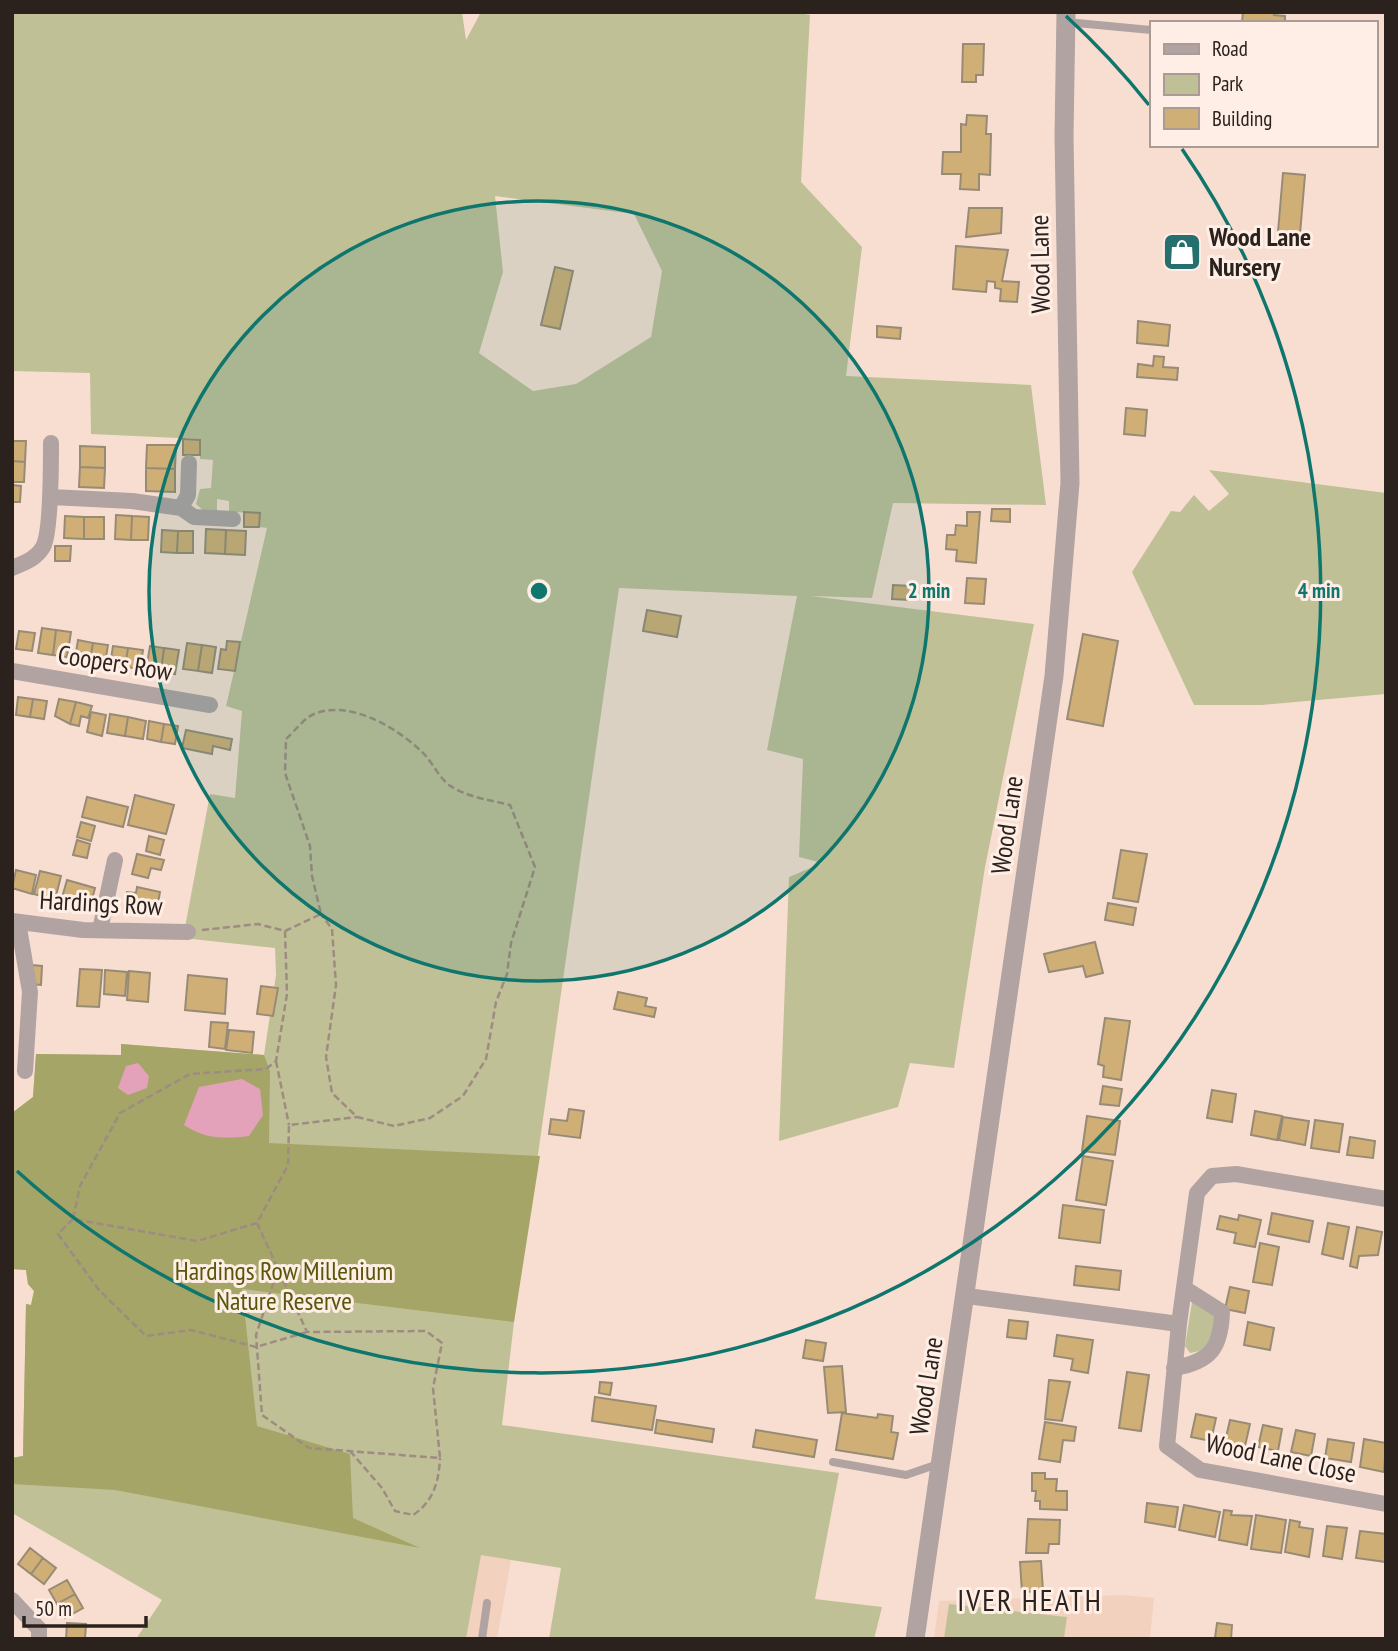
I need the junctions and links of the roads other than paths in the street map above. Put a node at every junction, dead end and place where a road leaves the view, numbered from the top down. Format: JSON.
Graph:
{"nodes":[{"id":1,"x":1066,"y":17,"type":"edge"},
{"id":2,"x":1150,"y":30,"type":"edge"},
{"id":3,"x":51,"y":443,"type":"dead end"},
{"id":4,"x":189,"y":463,"type":"dead end"},
{"id":5,"x":51,"y":497,"type":"junction"},
{"id":6,"x":181,"y":508,"type":"junction"},
{"id":7,"x":233,"y":519,"type":"dead end"},
{"id":8,"x":12,"y":568,"type":"edge"},
{"id":9,"x":12,"y":671,"type":"edge"},
{"id":10,"x":211,"y":705,"type":"dead end"},
{"id":11,"x":115,"y":860,"type":"dead end"},
{"id":12,"x":15,"y":921,"type":"edge"},
{"id":13,"x":100,"y":930,"type":"junction"},
{"id":14,"x":188,"y":932,"type":"road end"},
{"id":15,"x":25,"y":1070,"type":"dead end"},
{"id":16,"x":1386,"y":1199,"type":"edge"},
{"id":17,"x":1184,"y":1289,"type":"junction"},
{"id":18,"x":967,"y":1296,"type":"junction"},
{"id":19,"x":1179,"y":1324,"type":"junction"},
{"id":20,"x":1174,"y":1368,"type":"junction"},
{"id":21,"x":833,"y":1462,"type":"dead end"},
{"id":22,"x":941,"y":1463,"type":"junction"},
{"id":23,"x":1386,"y":1504,"type":"edge"},
{"id":24,"x":12,"y":1600,"type":"edge"},
{"id":25,"x":486,"y":1603,"type":"dead end"},
{"id":26,"x":39,"y":1639,"type":"edge"},
{"id":27,"x":482,"y":1639,"type":"edge"},
{"id":28,"x":915,"y":1639,"type":"edge"}],
"edges":[{"from":1,"to":2,"type":"lane"},
{"from":1,"to":18,"type":"street","name":"Wood Lane"},
{"from":3,"to":5,"type":"street"},
{"from":4,"to":6,"type":"street"},
{"from":5,"to":6,"type":"street"},
{"from":5,"to":8,"type":"street"},
{"from":6,"to":7,"type":"street"},
{"from":9,"to":10,"type":"street","name":"Coopers Row"},
{"from":11,"to":13,"type":"street"},
{"from":12,"to":13,"type":"street","name":"Hardings Row"},
{"from":12,"to":15,"type":"street"},
{"from":13,"to":14,"type":"street","name":"Hardings Row"},
{"from":16,"to":17,"type":"street","name":"Wood Lane Close"},
{"from":17,"to":19,"type":"street","name":"Wood Lane Close"},
{"from":17,"to":20,"type":"street"},
{"from":18,"to":19,"type":"street"},
{"from":18,"to":22,"type":"street","name":"Wood Lane"},
{"from":19,"to":20,"type":"street","name":"Wood Lane Close"},
{"from":20,"to":23,"type":"street","name":"Wood Lane Close"},
{"from":21,"to":22,"type":"lane"},
{"from":22,"to":28,"type":"street","name":"Wood Lane"},
{"from":24,"to":26,"type":"street"},
{"from":25,"to":27,"type":"lane"}]}
